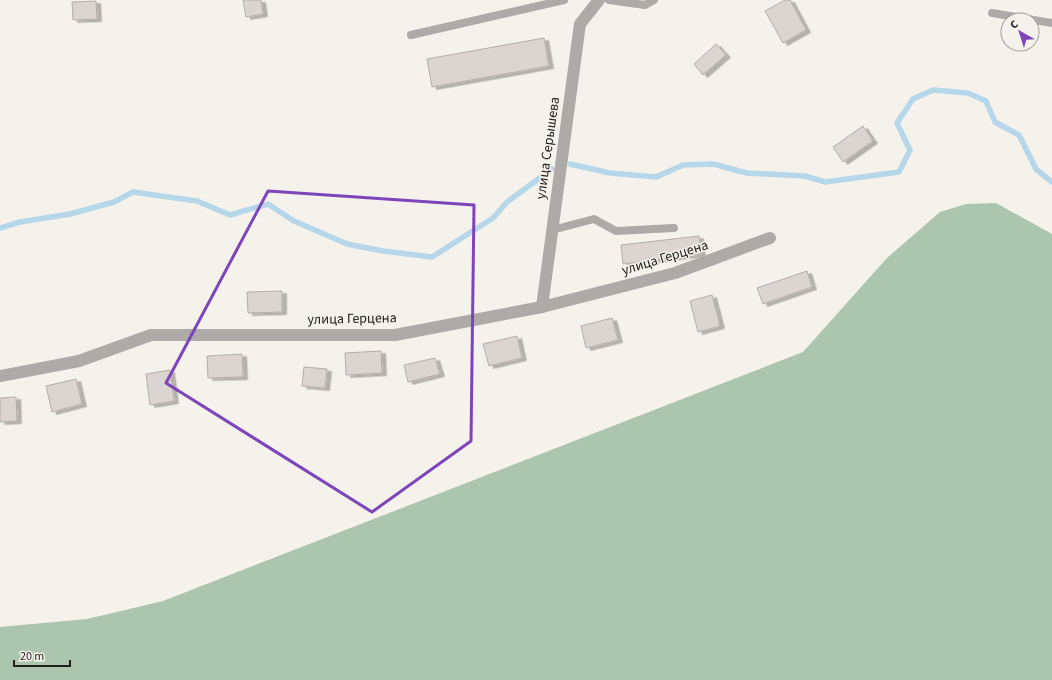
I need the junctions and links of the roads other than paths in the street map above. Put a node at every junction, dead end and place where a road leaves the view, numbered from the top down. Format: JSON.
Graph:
{"nodes":[{"id":1,"x":564,"y":0,"type":"edge"},
{"id":2,"x":599,"y":0,"type":"edge"},
{"id":3,"x":609,"y":0,"type":"edge"},
{"id":4,"x":654,"y":0,"type":"edge"},
{"id":5,"x":992,"y":13,"type":"dead end"},
{"id":6,"x":1052,"y":23,"type":"edge"},
{"id":7,"x":411,"y":34,"type":"dead end"},
{"id":8,"x":674,"y":228,"type":"dead end"},
{"id":9,"x":552,"y":230,"type":"junction"},
{"id":10,"x":770,"y":238,"type":"dead end"},
{"id":11,"x":542,"y":307,"type":"junction"},
{"id":12,"x":0,"y":376,"type":"edge"}],
"edges":[{"from":1,"to":7,"type":"lane"},
{"from":2,"to":9,"type":"street","name":"улица Серышева"},
{"from":3,"to":4,"type":"lane"},
{"from":5,"to":6,"type":"lane"},
{"from":8,"to":9,"type":"lane"},
{"from":9,"to":11,"type":"street","name":"улица Серышева"},
{"from":10,"to":11,"type":"street","name":"улица Герцена"},
{"from":11,"to":12,"type":"street","name":"улица Герцена"}]}
